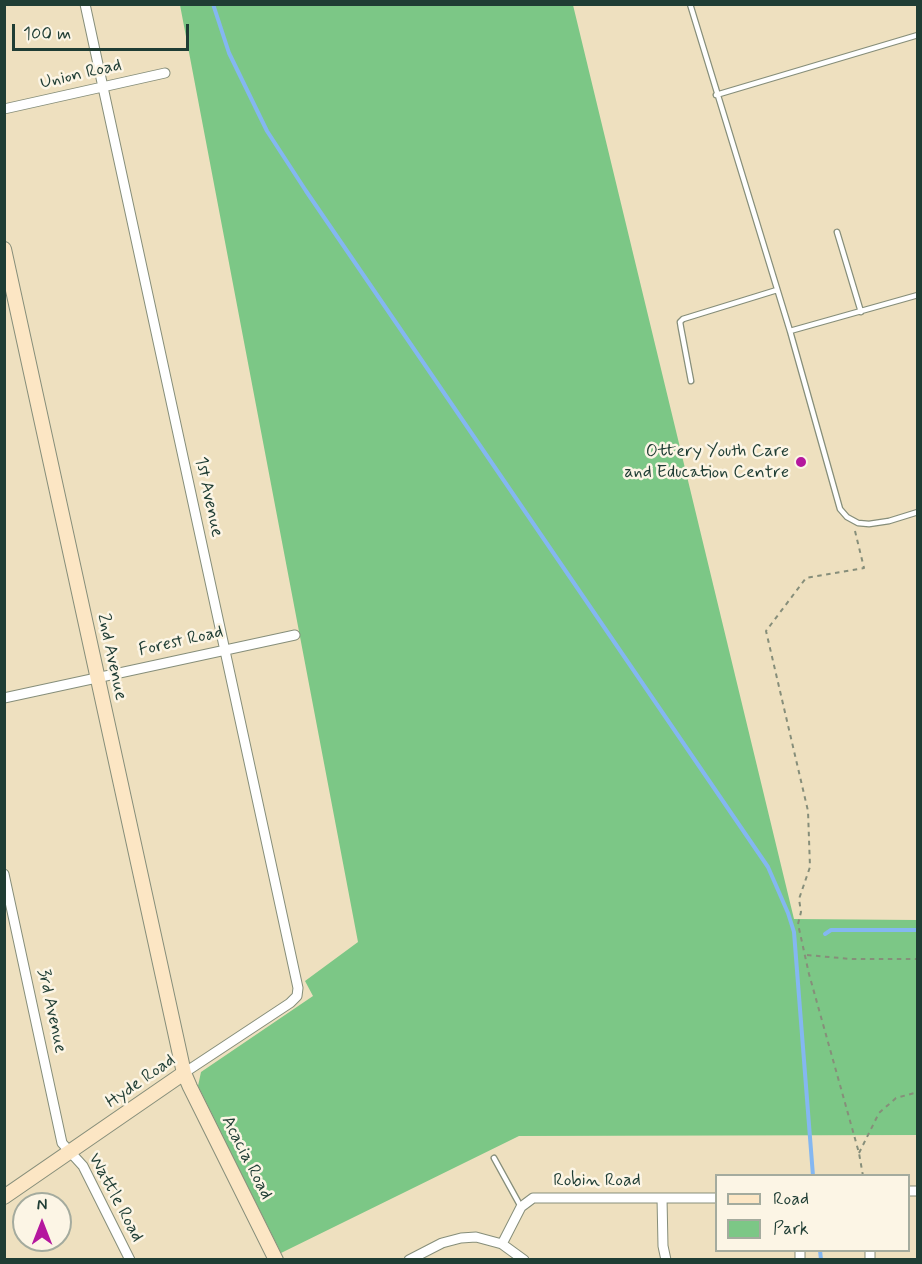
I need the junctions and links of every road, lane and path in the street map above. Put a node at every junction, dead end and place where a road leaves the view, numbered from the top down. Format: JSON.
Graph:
{"nodes":[{"id":1,"x":85,"y":4,"type":"edge"},
{"id":2,"x":690,"y":4,"type":"edge"},
{"id":3,"x":918,"y":35,"type":"edge"},
{"id":4,"x":165,"y":73,"type":"dead end"},
{"id":5,"x":102,"y":88,"type":"junction"},
{"id":6,"x":716,"y":95,"type":"junction"},
{"id":7,"x":4,"y":109,"type":"edge"},
{"id":8,"x":837,"y":232,"type":"dead end"},
{"id":9,"x":4,"y":249,"type":"edge"},
{"id":10,"x":777,"y":290,"type":"junction"},
{"id":11,"x":918,"y":295,"type":"edge"},
{"id":12,"x":861,"y":312,"type":"junction"},
{"id":13,"x":790,"y":332,"type":"junction"},
{"id":14,"x":691,"y":381,"type":"dead end"},
{"id":15,"x":918,"y":512,"type":"edge"},
{"id":16,"x":858,"y":522,"type":"junction"},
{"id":17,"x":295,"y":635,"type":"dead end"},
{"id":18,"x":225,"y":649,"type":"junction"},
{"id":19,"x":98,"y":678,"type":"junction"},
{"id":20,"x":4,"y":698,"type":"edge"},
{"id":21,"x":4,"y":874,"type":"edge"},
{"id":22,"x":807,"y":954,"type":"junction"},
{"id":23,"x":918,"y":959,"type":"edge"},
{"id":24,"x":297,"y":996,"type":"joint"},
{"id":25,"x":184,"y":1073,"type":"junction"},
{"id":26,"x":918,"y":1092,"type":"edge"},
{"id":27,"x":70,"y":1152,"type":"junction"},
{"id":28,"x":860,"y":1153,"type":"junction"},
{"id":29,"x":494,"y":1158,"type":"dead end"},
{"id":30,"x":863,"y":1174,"type":"edge"},
{"id":31,"x":4,"y":1197,"type":"edge"},
{"id":32,"x":662,"y":1198,"type":"junction"},
{"id":33,"x":715,"y":1198,"type":"edge"},
{"id":34,"x":521,"y":1207,"type":"junction"},
{"id":35,"x":502,"y":1244,"type":"junction"},
{"id":36,"x":130,"y":1260,"type":"edge"},
{"id":37,"x":276,"y":1260,"type":"edge"},
{"id":38,"x":409,"y":1260,"type":"edge"},
{"id":39,"x":525,"y":1260,"type":"edge"},
{"id":40,"x":666,"y":1260,"type":"edge"}],
"edges":[{"from":1,"to":5,"type":"street","name":"1st Avenue"},
{"from":2,"to":6,"type":"lane"},
{"from":3,"to":6,"type":"lane"},
{"from":4,"to":5,"type":"street","name":"Union Road"},
{"from":5,"to":7,"type":"street","name":"Union Road"},
{"from":5,"to":18,"type":"street","name":"1st Avenue"},
{"from":6,"to":10,"type":"lane"},
{"from":8,"to":12,"type":"lane"},
{"from":9,"to":19,"type":"street","name":"2nd Avenue"},
{"from":10,"to":13,"type":"lane"},
{"from":10,"to":14,"type":"lane"},
{"from":11,"to":12,"type":"lane"},
{"from":12,"to":13,"type":"lane"},
{"from":13,"to":16,"type":"lane"},
{"from":15,"to":16,"type":"lane"},
{"from":16,"to":22,"type":"path"},
{"from":17,"to":18,"type":"street","name":"Forest Road"},
{"from":18,"to":19,"type":"street","name":"Forest Road"},
{"from":18,"to":24,"type":"street","name":"1st Avenue"},
{"from":19,"to":20,"type":"street","name":"Forest Road"},
{"from":19,"to":25,"type":"street","name":"2nd Avenue"},
{"from":21,"to":27,"type":"street","name":"3rd Avenue"},
{"from":22,"to":23,"type":"path"},
{"from":22,"to":28,"type":"path"},
{"from":24,"to":25,"type":"street","name":"Hyde Road"},
{"from":25,"to":27,"type":"street","name":"Hyde Road"},
{"from":25,"to":37,"type":"street","name":"Acacia Road"},
{"from":26,"to":28,"type":"path"},
{"from":27,"to":31,"type":"street","name":"Hyde Road"},
{"from":27,"to":36,"type":"street","name":"Wattle Road"},
{"from":28,"to":30,"type":"path"},
{"from":29,"to":34,"type":"lane"},
{"from":32,"to":33,"type":"street","name":"Robin Road"},
{"from":32,"to":34,"type":"street","name":"Robin Road"},
{"from":32,"to":40,"type":"street"},
{"from":34,"to":35,"type":"street"},
{"from":35,"to":38,"type":"street"},
{"from":35,"to":39,"type":"street"}]}
